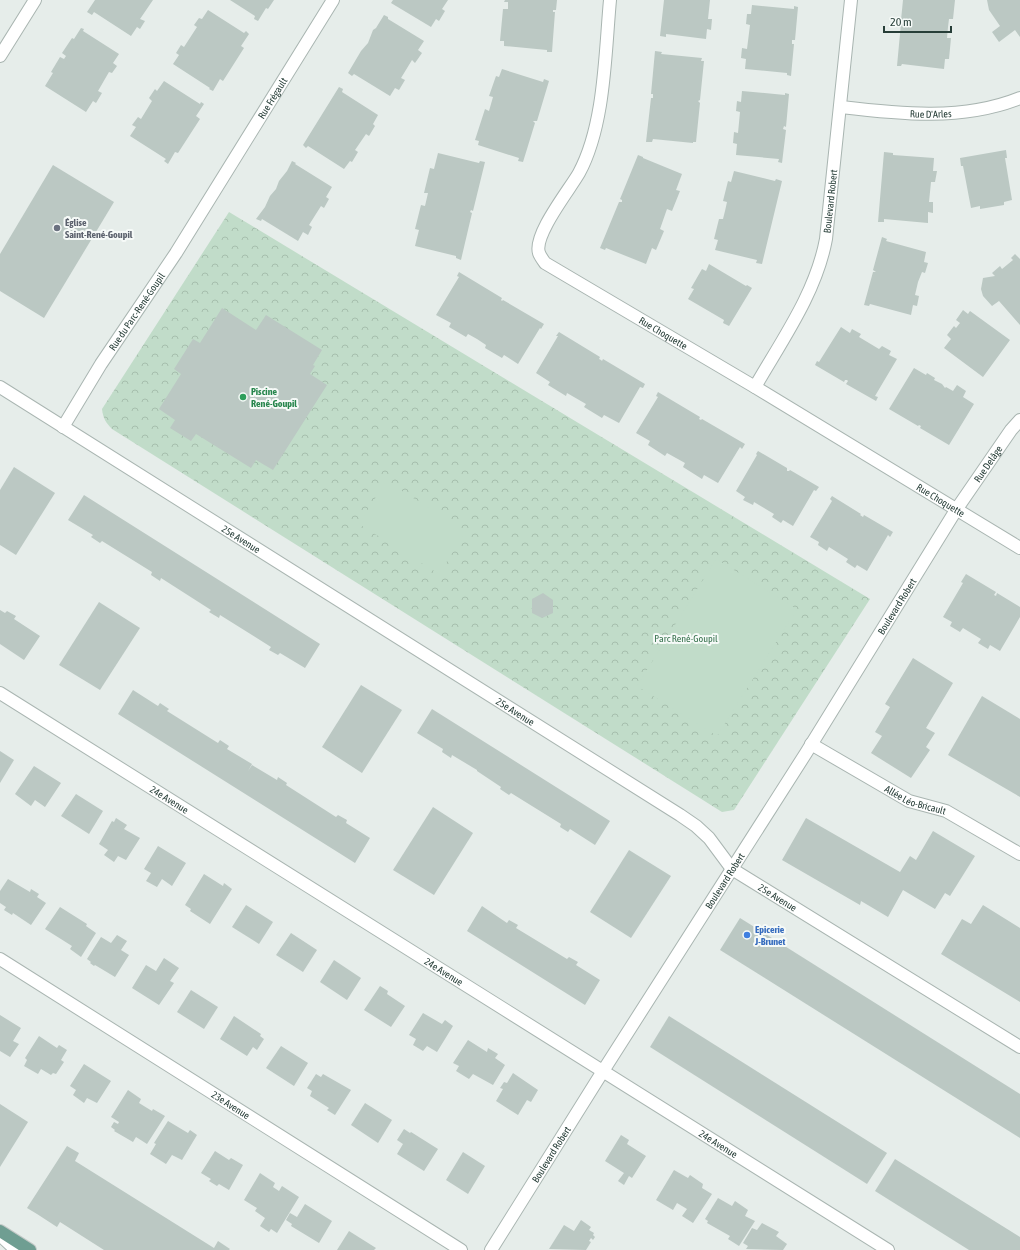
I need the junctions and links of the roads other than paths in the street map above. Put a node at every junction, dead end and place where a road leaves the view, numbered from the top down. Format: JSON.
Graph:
{"nodes":[{"id":1,"x":35,"y":0,"type":"edge"},
{"id":2,"x":333,"y":0,"type":"edge"},
{"id":3,"x":610,"y":0,"type":"edge"},
{"id":4,"x":851,"y":0,"type":"edge"},
{"id":5,"x":0,"y":56,"type":"edge"},
{"id":6,"x":1020,"y":98,"type":"edge"},
{"id":7,"x":840,"y":107,"type":"junction"},
{"id":8,"x":211,"y":196,"type":"joint"},
{"id":9,"x":0,"y":387,"type":"edge"},
{"id":10,"x":755,"y":387,"type":"junction"},
{"id":11,"x":1020,"y":420,"type":"edge"},
{"id":12,"x":63,"y":427,"type":"junction"},
{"id":13,"x":956,"y":510,"type":"junction"},
{"id":14,"x":1020,"y":548,"type":"edge"},
{"id":15,"x":0,"y":693,"type":"edge"},
{"id":16,"x":812,"y":744,"type":"junction"},
{"id":17,"x":1020,"y":854,"type":"edge"},
{"id":18,"x":732,"y":869,"type":"junction"},
{"id":19,"x":0,"y":959,"type":"edge"},
{"id":20,"x":1020,"y":1047,"type":"edge"},
{"id":21,"x":603,"y":1071,"type":"junction"},
{"id":22,"x":0,"y":1231,"type":"edge"},
{"id":23,"x":0,"y":1235,"type":"edge"},
{"id":24,"x":16,"y":1250,"type":"edge"},
{"id":25,"x":30,"y":1250,"type":"edge"},
{"id":26,"x":461,"y":1250,"type":"edge"},
{"id":27,"x":491,"y":1250,"type":"edge"},
{"id":28,"x":888,"y":1250,"type":"edge"}],
"edges":[{"from":1,"to":5,"type":"street"},
{"from":2,"to":8,"type":"street","name":"Rue Frégault"},
{"from":3,"to":10,"type":"street","name":"Rue Choquette"},
{"from":4,"to":7,"type":"street","name":"Boulevard Robert"},
{"from":6,"to":7,"type":"street","name":"Rue D'Arles"},
{"from":7,"to":10,"type":"street","name":"Boulevard Robert"},
{"from":8,"to":12,"type":"street","name":"Rue du Parc-René-Goupil"},
{"from":9,"to":12,"type":"street","name":"25e Avenue"},
{"from":10,"to":13,"type":"street","name":"Rue Choquette"},
{"from":11,"to":13,"type":"street","name":"Rue Delâge"},
{"from":12,"to":18,"type":"street","name":"25e Avenue"},
{"from":13,"to":14,"type":"street","name":"Rue Choquette"},
{"from":13,"to":16,"type":"street","name":"Boulevard Robert"},
{"from":15,"to":21,"type":"street","name":"24e Avenue"},
{"from":16,"to":17,"type":"street","name":"Allée Léo-Bricault"},
{"from":16,"to":18,"type":"street","name":"Boulevard Robert"},
{"from":18,"to":20,"type":"street","name":"25e Avenue"},
{"from":18,"to":21,"type":"street","name":"Boulevard Robert"},
{"from":19,"to":26,"type":"street","name":"23e Avenue"},
{"from":21,"to":27,"type":"street","name":"Boulevard Robert"},
{"from":21,"to":28,"type":"street","name":"24e Avenue"},
{"from":22,"to":25,"type":"main road"},
{"from":23,"to":24,"type":"street"}]}
